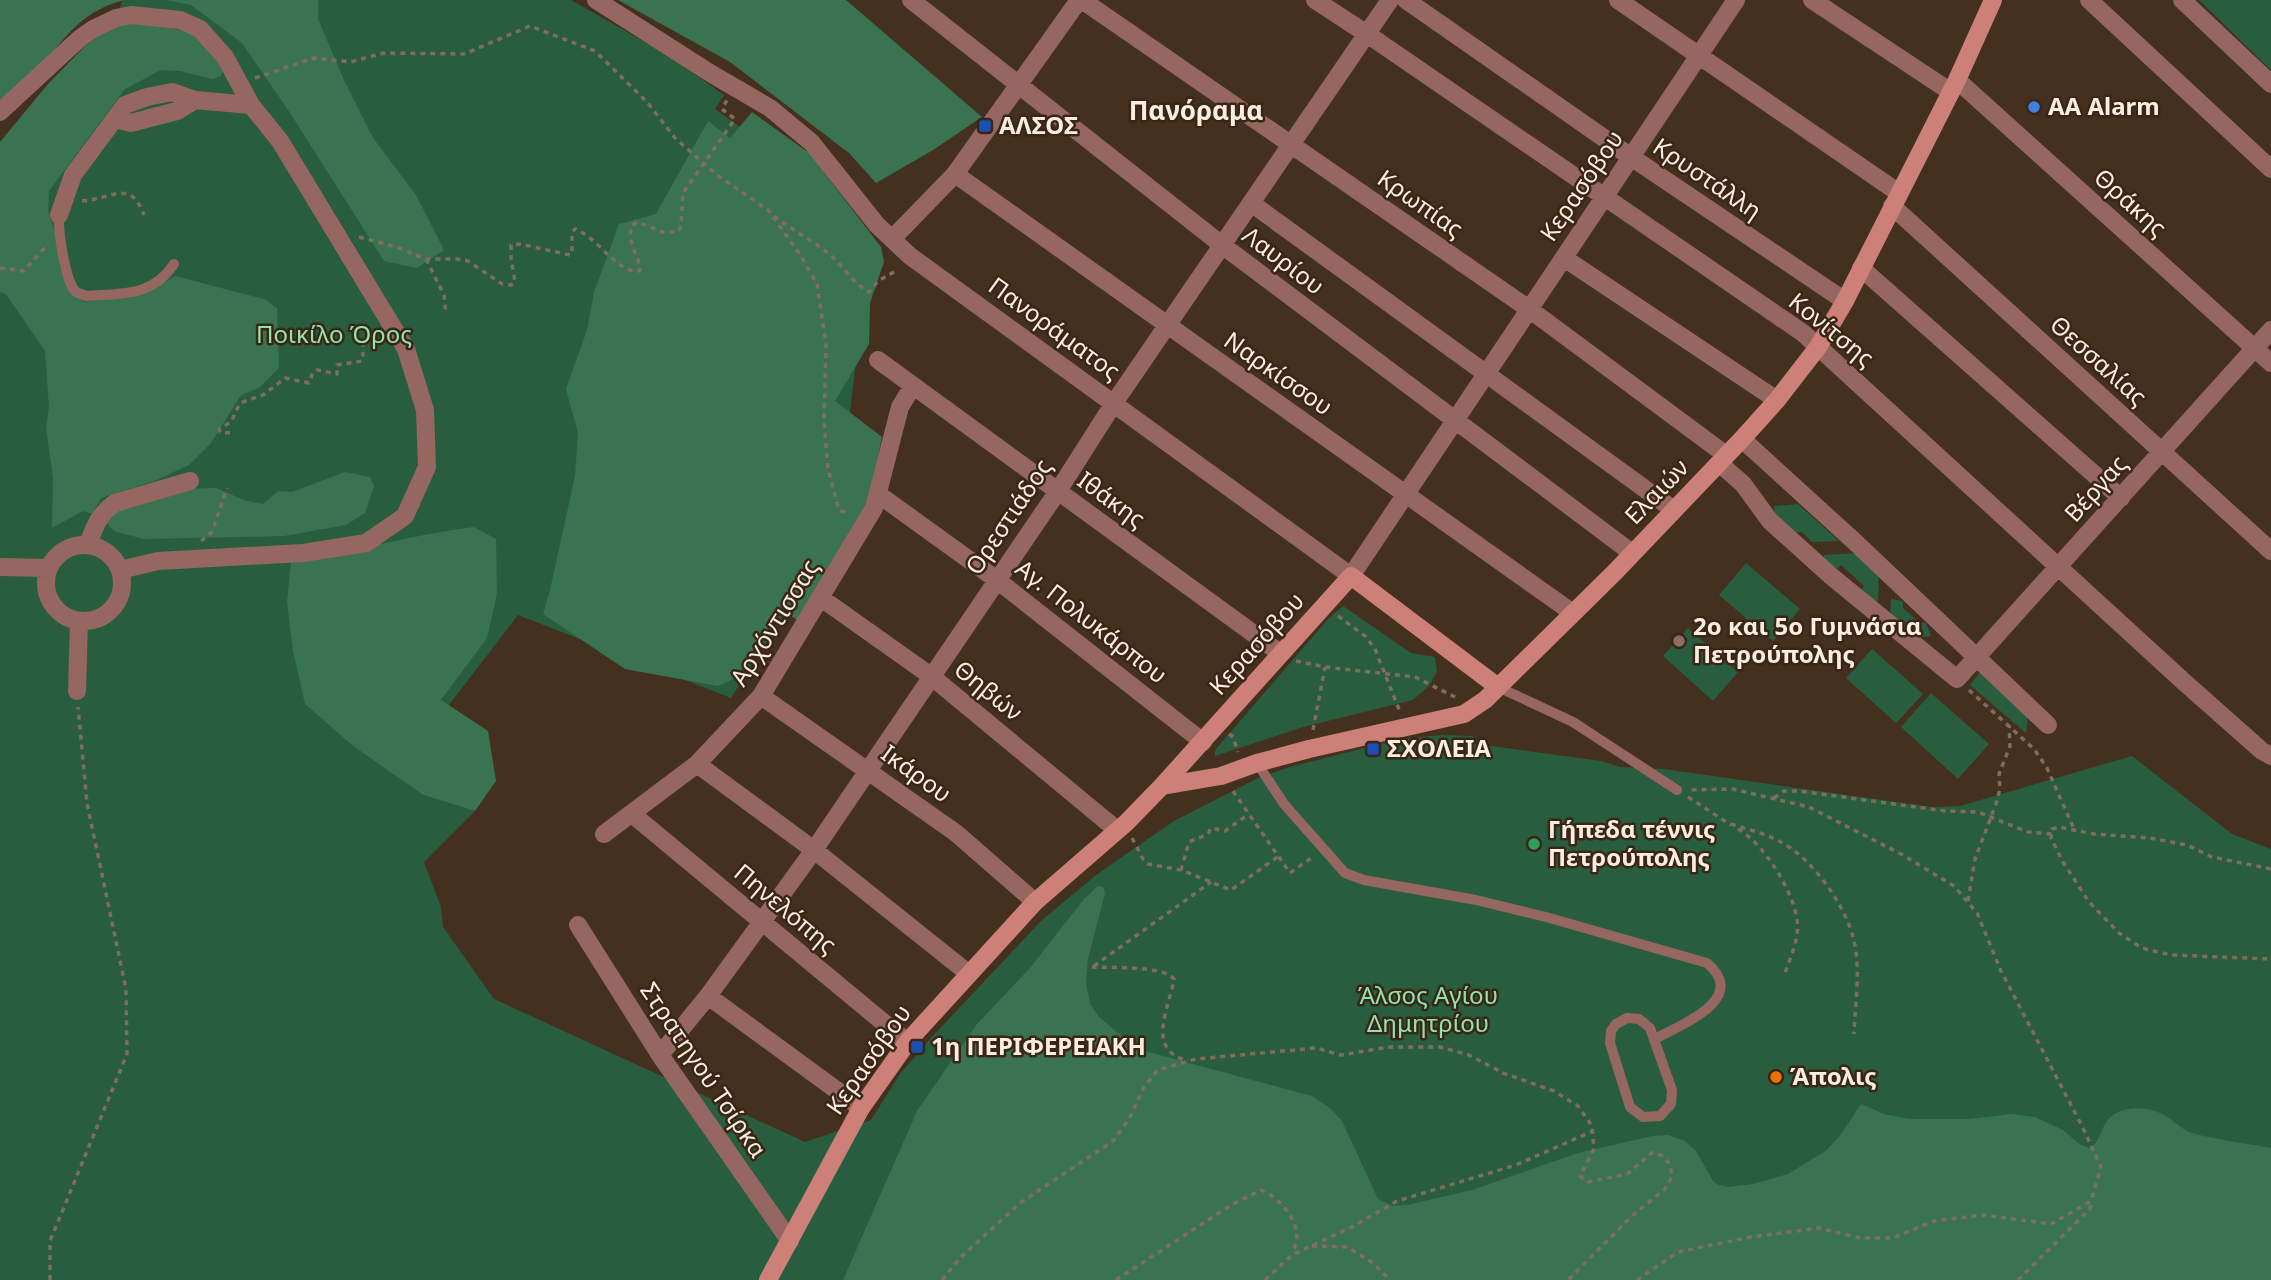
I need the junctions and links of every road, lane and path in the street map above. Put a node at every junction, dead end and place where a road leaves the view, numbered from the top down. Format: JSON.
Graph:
{"nodes":[{"id":1,"x":596,"y":0,"type":"edge"},
{"id":2,"x":911,"y":0,"type":"edge"},
{"id":3,"x":1081,"y":0,"type":"edge"},
{"id":4,"x":1315,"y":0,"type":"edge"},
{"id":5,"x":1390,"y":0,"type":"edge"},
{"id":6,"x":1405,"y":0,"type":"edge"},
{"id":7,"x":1618,"y":0,"type":"edge"},
{"id":8,"x":1736,"y":0,"type":"edge"},
{"id":9,"x":1811,"y":0,"type":"edge"},
{"id":10,"x":1993,"y":0,"type":"edge"},
{"id":11,"x":2090,"y":0,"type":"edge"},
{"id":12,"x":2182,"y":0,"type":"edge"},
{"id":13,"x":1367,"y":34,"type":"junction"},
{"id":14,"x":1700,"y":54,"type":"junction"},
{"id":15,"x":240,"y":82,"type":"junction"},
{"id":16,"x":2271,"y":84,"type":"edge"},
{"id":17,"x":1020,"y":86,"type":"junction"},
{"id":18,"x":1954,"y":86,"type":"junction"},
{"id":19,"x":735,"y":88,"type":"junction"},
{"id":20,"x":251,"y":105,"type":"junction"},
{"id":21,"x":0,"y":111,"type":"edge"},
{"id":22,"x":1291,"y":145,"type":"junction"},
{"id":23,"x":1631,"y":157,"type":"junction"},
{"id":24,"x":705,"y":164,"type":"junction"},
{"id":25,"x":2271,"y":169,"type":"edge"},
{"id":26,"x":955,"y":174,"type":"junction"},
{"id":27,"x":66,"y":195,"type":"junction"},
{"id":28,"x":1604,"y":198,"type":"junction"},
{"id":29,"x":1896,"y":199,"type":"junction"},
{"id":30,"x":1251,"y":203,"type":"junction"},
{"id":31,"x":768,"y":211,"type":"junction"},
{"id":32,"x":144,"y":215,"type":"dead end"},
{"id":33,"x":58,"y":221,"type":"junction"},
{"id":34,"x":336,"y":233,"type":"junction"},
{"id":35,"x":892,"y":239,"type":"junction"},
{"id":36,"x":1222,"y":245,"type":"junction"},
{"id":37,"x":1564,"y":258,"type":"junction"},
{"id":38,"x":426,"y":259,"type":"junction"},
{"id":39,"x":174,"y":264,"type":"dead end"},
{"id":40,"x":0,"y":268,"type":"edge"},
{"id":41,"x":1861,"y":268,"type":"junction"},
{"id":42,"x":894,"y":272,"type":"dead end"},
{"id":43,"x":1845,"y":301,"type":"junction"},
{"id":44,"x":1529,"y":309,"type":"junction"},
{"id":45,"x":446,"y":314,"type":"dead end"},
{"id":46,"x":390,"y":325,"type":"junction"},
{"id":47,"x":1168,"y":325,"type":"junction"},
{"id":48,"x":2271,"y":330,"type":"edge"},
{"id":49,"x":1818,"y":347,"type":"junction"},
{"id":50,"x":2255,"y":349,"type":"junction"},
{"id":51,"x":878,"y":360,"type":"dead end"},
{"id":52,"x":2271,"y":363,"type":"edge"},
{"id":53,"x":1487,"y":372,"type":"junction"},
{"id":54,"x":913,"y":386,"type":"junction"},
{"id":55,"x":1777,"y":400,"type":"junction"},
{"id":56,"x":1114,"y":403,"type":"junction"},
{"id":57,"x":1455,"y":420,"type":"junction"},
{"id":58,"x":230,"y":433,"type":"dead end"},
{"id":59,"x":1742,"y":439,"type":"junction"},
{"id":60,"x":2162,"y":453,"type":"junction"},
{"id":61,"x":1722,"y":459,"type":"junction"},
{"id":62,"x":190,"y":481,"type":"dead end"},
{"id":63,"x":227,"y":488,"type":"dead end"},
{"id":64,"x":1058,"y":491,"type":"junction"},
{"id":65,"x":878,"y":494,"type":"junction"},
{"id":66,"x":1406,"y":494,"type":"junction"},
{"id":67,"x":2120,"y":498,"type":"junction"},
{"id":68,"x":1674,"y":510,"type":"junction"},
{"id":69,"x":866,"y":522,"type":"junction"},
{"id":70,"x":88,"y":545,"type":"junction"},
{"id":71,"x":2271,"y":551,"type":"edge"},
{"id":72,"x":1632,"y":553,"type":"junction"},
{"id":73,"x":196,"y":559,"type":"junction"},
{"id":74,"x":0,"y":567,"type":"edge"},
{"id":75,"x":2059,"y":567,"type":"junction"},
{"id":76,"x":48,"y":568,"type":"junction"},
{"id":77,"x":120,"y":570,"type":"junction"},
{"id":78,"x":1351,"y":576,"type":"junction"},
{"id":79,"x":997,"y":580,"type":"junction"},
{"id":80,"x":821,"y":598,"type":"junction"},
{"id":81,"x":1324,"y":606,"type":"junction"},
{"id":82,"x":1573,"y":613,"type":"junction"},
{"id":83,"x":79,"y":621,"type":"junction"},
{"id":84,"x":1279,"y":655,"type":"junction"},
{"id":85,"x":1976,"y":659,"type":"junction"},
{"id":86,"x":1325,"y":667,"type":"junction"},
{"id":87,"x":1385,"y":673,"type":"junction"},
{"id":88,"x":931,"y":676,"type":"junction"},
{"id":89,"x":1956,"y":679,"type":"junction"},
{"id":90,"x":1499,"y":687,"type":"junction"},
{"id":91,"x":77,"y":691,"type":"joint"},
{"id":92,"x":761,"y":696,"type":"junction"},
{"id":93,"x":1476,"y":708,"type":"junction"},
{"id":94,"x":2009,"y":725,"type":"junction"},
{"id":95,"x":2048,"y":725,"type":"dead end"},
{"id":96,"x":1406,"y":727,"type":"junction"},
{"id":97,"x":1203,"y":742,"type":"junction"},
{"id":98,"x":1309,"y":749,"type":"junction"},
{"id":99,"x":2271,"y":756,"type":"edge"},
{"id":100,"x":1257,"y":763,"type":"junction"},
{"id":101,"x":697,"y":764,"type":"junction"},
{"id":102,"x":868,"y":769,"type":"junction"},
{"id":103,"x":1221,"y":776,"type":"junction"},
{"id":104,"x":1162,"y":786,"type":"junction"},
{"id":105,"x":1677,"y":790,"type":"junction"},
{"id":106,"x":1773,"y":799,"type":"junction"},
{"id":107,"x":632,"y":814,"type":"junction"},
{"id":108,"x":1249,"y":814,"type":"junction"},
{"id":109,"x":1991,"y":817,"type":"junction"},
{"id":110,"x":1731,"y":824,"type":"junction"},
{"id":111,"x":1122,"y":826,"type":"junction"},
{"id":112,"x":2074,"y":830,"type":"junction"},
{"id":113,"x":604,"y":834,"type":"dead end"},
{"id":114,"x":2052,"y":834,"type":"junction"},
{"id":115,"x":1324,"y":849,"type":"junction"},
{"id":116,"x":814,"y":850,"type":"junction"},
{"id":117,"x":1279,"y":856,"type":"junction"},
{"id":118,"x":2271,"y":869,"type":"edge"},
{"id":119,"x":1181,"y":870,"type":"junction"},
{"id":120,"x":1212,"y":883,"type":"junction"},
{"id":121,"x":1035,"y":902,"type":"junction"},
{"id":122,"x":1968,"y":903,"type":"junction"},
{"id":123,"x":761,"y":922,"type":"junction"},
{"id":124,"x":578,"y":925,"type":"dead end"},
{"id":125,"x":2271,"y":959,"type":"edge"},
{"id":126,"x":1785,"y":972,"type":"dead end"},
{"id":127,"x":968,"y":973,"type":"junction"},
{"id":128,"x":708,"y":996,"type":"junction"},
{"id":129,"x":1854,"y":1034,"type":"dead end"},
{"id":130,"x":1655,"y":1039,"type":"junction"},
{"id":131,"x":907,"y":1042,"type":"junction"},
{"id":132,"x":660,"y":1055,"type":"junction"},
{"id":133,"x":1190,"y":1061,"type":"junction"},
{"id":134,"x":861,"y":1108,"type":"junction"},
{"id":135,"x":1593,"y":1131,"type":"junction"},
{"id":136,"x":2091,"y":1201,"type":"junction"},
{"id":137,"x":790,"y":1241,"type":"junction"},
{"id":138,"x":1310,"y":1246,"type":"junction"},
{"id":139,"x":1292,"y":1255,"type":"junction"},
{"id":140,"x":50,"y":1280,"type":"edge"},
{"id":141,"x":768,"y":1280,"type":"edge"},
{"id":142,"x":942,"y":1280,"type":"edge"},
{"id":143,"x":1116,"y":1280,"type":"edge"},
{"id":144,"x":1265,"y":1280,"type":"edge"},
{"id":145,"x":1390,"y":1280,"type":"edge"},
{"id":146,"x":1569,"y":1280,"type":"edge"},
{"id":147,"x":1637,"y":1280,"type":"edge"},
{"id":148,"x":2018,"y":1280,"type":"edge"}],
"edges":[{"from":1,"to":19,"type":"street","name":"Πανοράματος"},
{"from":2,"to":17,"type":"street","name":"Λαυρίου"},
{"from":3,"to":17,"type":"street"},
{"from":3,"to":22,"type":"street","name":"Κρωπίας"},
{"from":4,"to":13,"type":"street","name":"Κονίτσης"},
{"from":5,"to":13,"type":"street","name":"Ορεστιάδος"},
{"from":6,"to":23,"type":"street","name":"Κρυστάλλη"},
{"from":7,"to":14,"type":"street","name":"Θεσσαλίας"},
{"from":8,"to":14,"type":"street","name":"Κερασόβου"},
{"from":9,"to":18,"type":"street","name":"Θράκης"},
{"from":10,"to":18,"type":"street","name":"Ελαιών"},
{"from":11,"to":25,"type":"street"},
{"from":12,"to":16,"type":"street"},
{"from":13,"to":22,"type":"street","name":"Ορεστιάδος"},
{"from":13,"to":28,"type":"street","name":"Κονίτσης"},
{"from":14,"to":23,"type":"street","name":"Κερασόβου"},
{"from":14,"to":29,"type":"street","name":"Θεσσαλίας"},
{"from":15,"to":20,"type":"street"},
{"from":15,"to":21,"type":"street"},
{"from":15,"to":24,"type":"path"},
{"from":17,"to":26,"type":"street"},
{"from":17,"to":36,"type":"street","name":"Λαυρίου"},
{"from":18,"to":29,"type":"street","name":"Ελαιών"},
{"from":18,"to":50,"type":"street","name":"Θράκης"},
{"from":19,"to":24,"type":"path"},
{"from":19,"to":35,"type":"street","name":"Πανοράματος"},
{"from":20,"to":27,"type":"street"},
{"from":20,"to":34,"type":"street"},
{"from":22,"to":30,"type":"street","name":"Ορεστιάδος"},
{"from":22,"to":44,"type":"street","name":"Κρωπίας"},
{"from":23,"to":28,"type":"street","name":"Κερασόβου"},
{"from":23,"to":43,"type":"street","name":"Κρυστάλλη"},
{"from":24,"to":31,"type":"path"},
{"from":24,"to":38,"type":"path"},
{"from":26,"to":35,"type":"street"},
{"from":26,"to":47,"type":"street","name":"Ναρκίσσου"},
{"from":27,"to":32,"type":"path"},
{"from":27,"to":33,"type":"street"},
{"from":28,"to":37,"type":"street","name":"Κερασόβου"},
{"from":28,"to":49,"type":"street","name":"Κονίτσης"},
{"from":29,"to":41,"type":"street","name":"Ελαιών"},
{"from":29,"to":60,"type":"street","name":"Θεσσαλίας"},
{"from":30,"to":36,"type":"street","name":"Ορεστιάδος"},
{"from":30,"to":53,"type":"street"},
{"from":31,"to":42,"type":"path"},
{"from":31,"to":69,"type":"path"},
{"from":33,"to":39,"type":"lane"},
{"from":33,"to":40,"type":"path"},
{"from":34,"to":38,"type":"path"},
{"from":34,"to":46,"type":"street"},
{"from":35,"to":56,"type":"street","name":"Πανοράματος"},
{"from":36,"to":47,"type":"street","name":"Ορεστιάδος"},
{"from":36,"to":57,"type":"street","name":"Λαυρίου"},
{"from":37,"to":44,"type":"street","name":"Κερασόβου"},
{"from":37,"to":55,"type":"street"},
{"from":38,"to":45,"type":"path"},
{"from":41,"to":43,"type":"street","name":"Ελαιών"},
{"from":41,"to":67,"type":"street"},
{"from":43,"to":49,"type":"street","name":"Ελαιών"},
{"from":44,"to":53,"type":"street","name":"Κερασόβου"},
{"from":44,"to":61,"type":"street","name":"Κρωπίας"},
{"from":46,"to":58,"type":"path"},
{"from":46,"to":73,"type":"street"},
{"from":47,"to":56,"type":"street","name":"Ορεστιάδος"},
{"from":47,"to":66,"type":"street","name":"Ναρκίσσου"},
{"from":48,"to":50,"type":"street","name":"Βέργας"},
{"from":49,"to":55,"type":"street","name":"Ελαιών"},
{"from":49,"to":75,"type":"street","name":"Κονίτσης"},
{"from":50,"to":52,"type":"street","name":"Θράκης"},
{"from":50,"to":60,"type":"street","name":"Βέργας"},
{"from":51,"to":54,"type":"street","name":"Ιθάκης"},
{"from":53,"to":57,"type":"street","name":"Κερασόβου"},
{"from":53,"to":68,"type":"street"},
{"from":54,"to":64,"type":"street","name":"Ιθάκης"},
{"from":54,"to":65,"type":"street","name":"Αρχόντισσας"},
{"from":55,"to":59,"type":"street","name":"Ελαιών"},
{"from":56,"to":64,"type":"street","name":"Ορεστιάδος"},
{"from":56,"to":78,"type":"street","name":"Πανοράματος"},
{"from":57,"to":66,"type":"street","name":"Κερασόβου"},
{"from":57,"to":72,"type":"street","name":"Λαυρίου"},
{"from":59,"to":61,"type":"street","name":"Ελαιών"},
{"from":59,"to":85,"type":"street"},
{"from":60,"to":67,"type":"street","name":"Βέργας"},
{"from":60,"to":71,"type":"street","name":"Θεσσαλίας"},
{"from":61,"to":68,"type":"street","name":"Ελαιών"},
{"from":61,"to":89,"type":"street","name":"Κρωπίας"},
{"from":62,"to":70,"type":"street"},
{"from":63,"to":73,"type":"path"},
{"from":64,"to":79,"type":"street","name":"Ορεστιάδος"},
{"from":64,"to":84,"type":"street","name":"Ιθάκης"},
{"from":65,"to":69,"type":"street","name":"Αρχόντισσας"},
{"from":65,"to":79,"type":"street","name":"Αγ. Πολυκάρπου"},
{"from":66,"to":78,"type":"street","name":"Κερασόβου"},
{"from":66,"to":82,"type":"street","name":"Ναρκίσσου"},
{"from":67,"to":75,"type":"street","name":"Βέργας"},
{"from":68,"to":72,"type":"street","name":"Ελαιών"},
{"from":69,"to":80,"type":"street","name":"Αρχόντισσας"},
{"from":70,"to":76,"type":"street"},
{"from":70,"to":77,"type":"street"},
{"from":72,"to":82,"type":"street","name":"Ελαιών"},
{"from":73,"to":77,"type":"street"},
{"from":74,"to":76,"type":"street"},
{"from":75,"to":85,"type":"street","name":"Βέργας"},
{"from":75,"to":99,"type":"street","name":"Κονίτσης"},
{"from":76,"to":83,"type":"street"},
{"from":77,"to":83,"type":"street"},
{"from":78,"to":81,"type":"street","name":"Κερασόβου"},
{"from":78,"to":90,"type":"street","name":"Πανοράματος"},
{"from":79,"to":88,"type":"street","name":"Ορεστιάδος"},
{"from":79,"to":97,"type":"street","name":"Αγ. Πολυκάρπου"},
{"from":80,"to":88,"type":"street","name":"Θηβών"},
{"from":80,"to":92,"type":"street","name":"Αρχόντισσας"},
{"from":81,"to":84,"type":"street","name":"Κερασόβου"},
{"from":81,"to":87,"type":"path"},
{"from":82,"to":90,"type":"street","name":"Ελαιών"},
{"from":83,"to":91,"type":"street"},
{"from":84,"to":86,"type":"path"},
{"from":84,"to":97,"type":"street","name":"Κερασόβου"},
{"from":85,"to":89,"type":"street","name":"Βέργας"},
{"from":85,"to":95,"type":"street"},
{"from":86,"to":87,"type":"path"},
{"from":86,"to":98,"type":"path"},
{"from":87,"to":93,"type":"path"},
{"from":87,"to":96,"type":"path"},
{"from":88,"to":102,"type":"street","name":"Ορεστιάδος"},
{"from":88,"to":111,"type":"street","name":"Θηβών"},
{"from":89,"to":94,"type":"path"},
{"from":90,"to":93,"type":"street","name":"Ελαιών"},
{"from":90,"to":105,"type":"lane"},
{"from":91,"to":140,"type":"path"},
{"from":92,"to":101,"type":"street","name":"Αρχόντισσας"},
{"from":92,"to":102,"type":"street","name":"Ικάρου"},
{"from":93,"to":96,"type":"street","name":"Ελαιών"},
{"from":94,"to":109,"type":"path"},
{"from":94,"to":112,"type":"path"},
{"from":96,"to":98,"type":"street","name":"Ελαιών"},
{"from":97,"to":104,"type":"street","name":"Κερασόβου"},
{"from":98,"to":100,"type":"street","name":"Ελαιών"},
{"from":100,"to":103,"type":"street","name":"Ελαιών"},
{"from":100,"to":115,"type":"lane"},
{"from":101,"to":107,"type":"street","name":"Αρχόντισσας"},
{"from":101,"to":116,"type":"street"},
{"from":102,"to":116,"type":"street","name":"Ορεστιάδος"},
{"from":102,"to":121,"type":"street","name":"Ικάρου"},
{"from":103,"to":104,"type":"street","name":"Ελαιών"},
{"from":103,"to":108,"type":"path"},
{"from":104,"to":111,"type":"street","name":"Κερασόβου"},
{"from":105,"to":106,"type":"path"},
{"from":105,"to":110,"type":"path"},
{"from":106,"to":109,"type":"path"},
{"from":106,"to":122,"type":"path"},
{"from":107,"to":113,"type":"street","name":"Αρχόντισσας"},
{"from":107,"to":123,"type":"street","name":"Πηνελόπης"},
{"from":108,"to":117,"type":"path"},
{"from":108,"to":119,"type":"path"},
{"from":109,"to":114,"type":"path"},
{"from":109,"to":122,"type":"path"},
{"from":110,"to":126,"type":"path"},
{"from":110,"to":129,"type":"path"},
{"from":111,"to":119,"type":"path"},
{"from":111,"to":121,"type":"street","name":"Κερασόβου"},
{"from":112,"to":114,"type":"path"},
{"from":112,"to":118,"type":"path"},
{"from":114,"to":125,"type":"path"},
{"from":115,"to":117,"type":"path"},
{"from":115,"to":130,"type":"lane"},
{"from":116,"to":123,"type":"street","name":"Ορεστιάδος"},
{"from":116,"to":127,"type":"street"},
{"from":117,"to":120,"type":"path"},
{"from":119,"to":120,"type":"path"},
{"from":120,"to":133,"type":"path"},
{"from":121,"to":127,"type":"street","name":"Κερασόβου"},
{"from":122,"to":136,"type":"path"},
{"from":123,"to":128,"type":"street","name":"Ορεστιάδος"},
{"from":123,"to":131,"type":"street","name":"Πηνελόπης"},
{"from":124,"to":132,"type":"street","name":"Στρατηγού Τσίρκα"},
{"from":127,"to":131,"type":"street","name":"Κερασόβου"},
{"from":128,"to":132,"type":"street","name":"Ορεστιάδος"},
{"from":128,"to":134,"type":"street"},
{"from":130,"to":130,"type":"lane"},
{"from":131,"to":134,"type":"street","name":"Κερασόβου"},
{"from":132,"to":137,"type":"street","name":"Στρατηγού Τσίρκα"},
{"from":133,"to":135,"type":"path"},
{"from":133,"to":142,"type":"path"},
{"from":134,"to":137,"type":"street","name":"Κερασόβου"},
{"from":135,"to":138,"type":"path"},
{"from":135,"to":146,"type":"path"},
{"from":136,"to":147,"type":"path"},
{"from":136,"to":148,"type":"path"},
{"from":137,"to":141,"type":"street","name":"Κερασόβου"},
{"from":138,"to":139,"type":"path"},
{"from":138,"to":145,"type":"path"},
{"from":139,"to":143,"type":"path"},
{"from":139,"to":144,"type":"path"}]}
